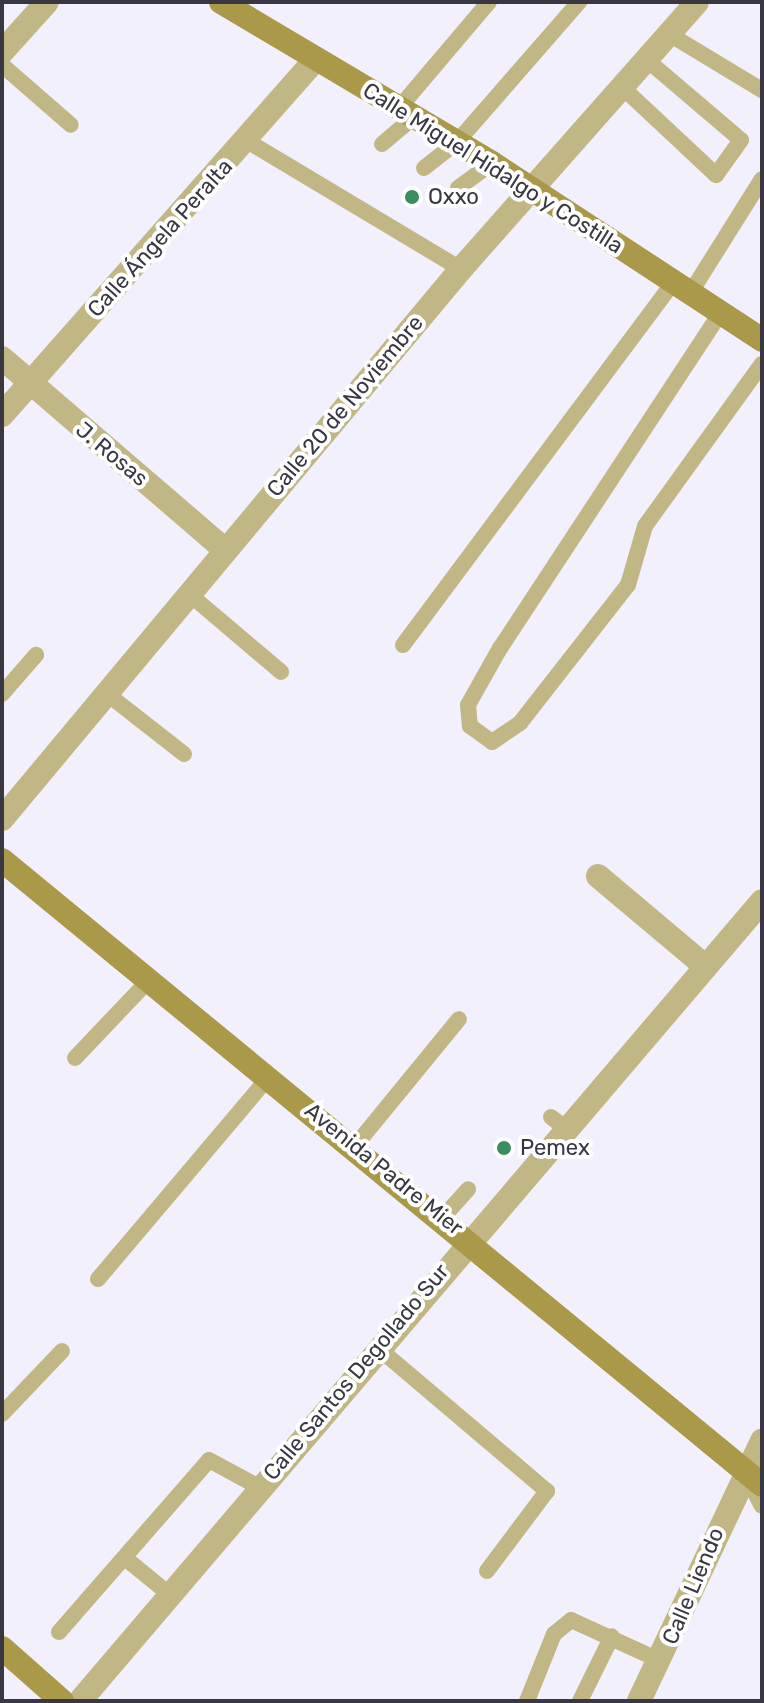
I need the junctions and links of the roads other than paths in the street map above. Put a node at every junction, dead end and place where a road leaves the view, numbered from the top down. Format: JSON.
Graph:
{"nodes":[{"id":1,"x":47,"y":2,"type":"edge"},
{"id":2,"x":221,"y":2,"type":"edge"},
{"id":3,"x":489,"y":2,"type":"edge"},
{"id":4,"x":579,"y":2,"type":"edge"},
{"id":5,"x":697,"y":2,"type":"edge"},
{"id":6,"x":669,"y":34,"type":"junction"},
{"id":7,"x":2,"y":52,"type":"edge"},
{"id":8,"x":316,"y":59,"type":"junction"},
{"id":9,"x":647,"y":60,"type":"junction"},
{"id":10,"x":2,"y":65,"type":"edge"},
{"id":11,"x":622,"y":87,"type":"junction"},
{"id":12,"x":762,"y":90,"type":"edge"},
{"id":13,"x":407,"y":112,"type":"junction"},
{"id":14,"x":71,"y":125,"type":"dead end"},
{"id":15,"x":247,"y":141,"type":"junction"},
{"id":16,"x":457,"y":142,"type":"junction"},
{"id":17,"x":382,"y":144,"type":"dead end"},
{"id":18,"x":492,"y":163,"type":"junction"},
{"id":19,"x":424,"y":168,"type":"dead end"},
{"id":20,"x":762,"y":179,"type":"edge"},
{"id":21,"x":458,"y":188,"type":"dead end"},
{"id":22,"x":533,"y":189,"type":"junction"},
{"id":23,"x":461,"y":269,"type":"junction"},
{"id":24,"x":682,"y":287,"type":"junction"},
{"id":25,"x":721,"y":312,"type":"junction"},
{"id":26,"x":762,"y":340,"type":"edge"},
{"id":27,"x":2,"y":358,"type":"edge"},
{"id":28,"x":762,"y":364,"type":"edge"},
{"id":29,"x":29,"y":384,"type":"junction"},
{"id":30,"x":2,"y":415,"type":"edge"},
{"id":31,"x":224,"y":549,"type":"junction"},
{"id":32,"x":188,"y":593,"type":"junction"},
{"id":33,"x":403,"y":645,"type":"dead end"},
{"id":34,"x":36,"y":655,"type":"dead end"},
{"id":35,"x":281,"y":672,"type":"dead end"},
{"id":36,"x":106,"y":693,"type":"junction"},
{"id":37,"x":2,"y":694,"type":"edge"},
{"id":38,"x":184,"y":754,"type":"dead end"},
{"id":39,"x":2,"y":819,"type":"edge"},
{"id":40,"x":2,"y":860,"type":"edge"},
{"id":41,"x":598,"y":876,"type":"dead end"},
{"id":42,"x":762,"y":901,"type":"edge"},
{"id":43,"x":705,"y":966,"type":"junction"},
{"id":44,"x":149,"y":980,"type":"junction"},
{"id":45,"x":459,"y":1019,"type":"dead end"},
{"id":46,"x":75,"y":1058,"type":"dead end"},
{"id":47,"x":269,"y":1077,"type":"junction"},
{"id":48,"x":355,"y":1146,"type":"junction"},
{"id":49,"x":468,"y":1189,"type":"dead end"},
{"id":50,"x":444,"y":1216,"type":"junction"},
{"id":51,"x":469,"y":1237,"type":"junction"},
{"id":52,"x":98,"y":1279,"type":"dead end"},
{"id":53,"x":377,"y":1347,"type":"junction"},
{"id":54,"x":62,"y":1351,"type":"dead end"},
{"id":55,"x":2,"y":1414,"type":"edge"},
{"id":56,"x":762,"y":1441,"type":"edge"},
{"id":57,"x":753,"y":1477,"type":"edge"},
{"id":58,"x":259,"y":1487,"type":"junction"},
{"id":59,"x":762,"y":1506,"type":"edge"},
{"id":60,"x":125,"y":1558,"type":"junction"},
{"id":61,"x":487,"y":1571,"type":"dead end"},
{"id":62,"x":169,"y":1594,"type":"junction"},
{"id":63,"x":59,"y":1632,"type":"dead end"},
{"id":64,"x":612,"y":1636,"type":"junction"},
{"id":65,"x":2,"y":1648,"type":"edge"},
{"id":66,"x":661,"y":1661,"type":"junction"},
{"id":67,"x":62,"y":1701,"type":"edge"},
{"id":68,"x":80,"y":1701,"type":"edge"},
{"id":69,"x":527,"y":1701,"type":"edge"},
{"id":70,"x":580,"y":1701,"type":"edge"},
{"id":71,"x":639,"y":1701,"type":"edge"}],
"edges":[{"from":1,"to":7,"type":"street"},
{"from":2,"to":8,"type":"street","name":"Calle Miguel Hidalgo y Costilla"},
{"from":3,"to":13,"type":"lane"},
{"from":4,"to":16,"type":"lane"},
{"from":5,"to":6,"type":"street","name":"Calle 20 de Noviembre"},
{"from":6,"to":9,"type":"street","name":"Calle 20 de Noviembre"},
{"from":6,"to":12,"type":"lane"},
{"from":8,"to":13,"type":"street","name":"Calle Miguel Hidalgo y Costilla"},
{"from":8,"to":15,"type":"street","name":"Calle Ángela Peralta"},
{"from":9,"to":11,"type":"street","name":"Calle 20 de Noviembre"},
{"from":9,"to":11,"type":"lane"},
{"from":10,"to":14,"type":"lane"},
{"from":11,"to":22,"type":"street","name":"Calle 20 de Noviembre"},
{"from":13,"to":16,"type":"street","name":"Calle Miguel Hidalgo y Costilla"},
{"from":13,"to":17,"type":"lane"},
{"from":15,"to":23,"type":"lane"},
{"from":15,"to":29,"type":"street","name":"Calle Ángela Peralta"},
{"from":16,"to":18,"type":"street","name":"Calle Miguel Hidalgo y Costilla"},
{"from":16,"to":19,"type":"lane"},
{"from":18,"to":21,"type":"lane"},
{"from":18,"to":22,"type":"street","name":"Calle Miguel Hidalgo y Costilla"},
{"from":20,"to":24,"type":"lane"},
{"from":22,"to":23,"type":"street","name":"Calle 20 de Noviembre"},
{"from":22,"to":24,"type":"street","name":"Calle Miguel Hidalgo y Costilla"},
{"from":23,"to":31,"type":"street","name":"Calle 20 de Noviembre"},
{"from":24,"to":25,"type":"street","name":"Calle Miguel Hidalgo y Costilla"},
{"from":24,"to":33,"type":"lane"},
{"from":25,"to":26,"type":"street","name":"Calle Miguel Hidalgo y Costilla"},
{"from":25,"to":28,"type":"lane"},
{"from":27,"to":29,"type":"street","name":"J. Rosas"},
{"from":29,"to":30,"type":"street","name":"Calle Ángela Peralta"},
{"from":29,"to":31,"type":"street","name":"J. Rosas"},
{"from":31,"to":32,"type":"street","name":"Calle 20 de Noviembre"},
{"from":32,"to":35,"type":"lane"},
{"from":32,"to":36,"type":"street","name":"Calle 20 de Noviembre"},
{"from":34,"to":37,"type":"lane"},
{"from":36,"to":38,"type":"lane"},
{"from":36,"to":39,"type":"street","name":"Calle 20 de Noviembre"},
{"from":40,"to":44,"type":"street","name":"Avenida Padre Mier"},
{"from":41,"to":43,"type":"street"},
{"from":42,"to":43,"type":"street","name":"Calle Santos Degollado Sur"},
{"from":43,"to":51,"type":"street","name":"Calle Santos Degollado Sur"},
{"from":44,"to":46,"type":"lane"},
{"from":44,"to":47,"type":"street","name":"Avenida Padre Mier"},
{"from":45,"to":48,"type":"lane"},
{"from":47,"to":48,"type":"street","name":"Avenida Padre Mier"},
{"from":47,"to":52,"type":"lane"},
{"from":48,"to":50,"type":"street","name":"Avenida Padre Mier"},
{"from":49,"to":50,"type":"lane"},
{"from":50,"to":51,"type":"street","name":"Avenida Padre Mier"},
{"from":51,"to":53,"type":"street","name":"Calle Santos Degollado Sur"},
{"from":51,"to":57,"type":"street","name":"Avenida Padre Mier"},
{"from":53,"to":58,"type":"street","name":"Calle Santos Degollado Sur"},
{"from":53,"to":61,"type":"lane"},
{"from":54,"to":55,"type":"lane"},
{"from":56,"to":57,"type":"street","name":"Calle Liendo"},
{"from":57,"to":59,"type":"lane"},
{"from":57,"to":66,"type":"street","name":"Calle Liendo"},
{"from":58,"to":60,"type":"lane"},
{"from":58,"to":62,"type":"street","name":"Calle Santos Degollado Sur"},
{"from":60,"to":62,"type":"lane"},
{"from":60,"to":63,"type":"lane"},
{"from":62,"to":68,"type":"street","name":"Calle Santos Degollado Sur"},
{"from":64,"to":66,"type":"lane"},
{"from":64,"to":69,"type":"lane"},
{"from":64,"to":70,"type":"lane"},
{"from":65,"to":67,"type":"street"},
{"from":66,"to":71,"type":"street","name":"Calle Liendo"}]}
